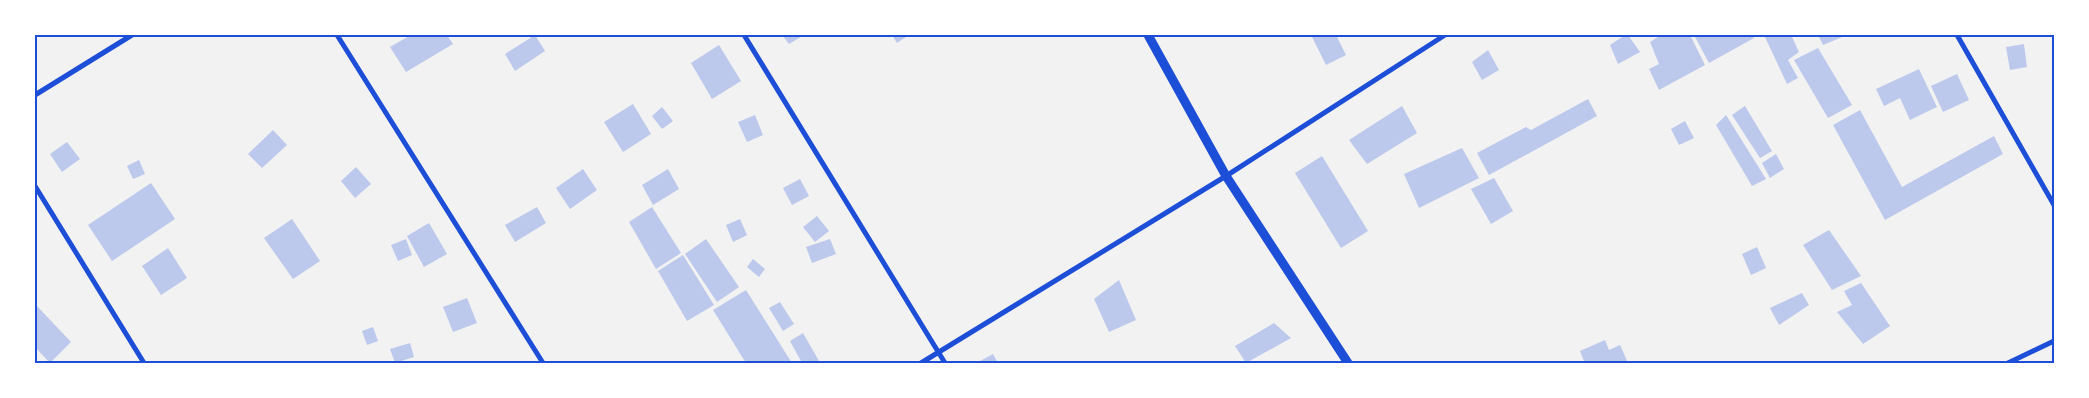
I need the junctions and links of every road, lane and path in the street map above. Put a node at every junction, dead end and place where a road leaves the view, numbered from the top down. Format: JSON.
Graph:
{"nodes":[{"id":1,"x":132,"y":35,"type":"edge"},
{"id":2,"x":337,"y":35,"type":"edge"},
{"id":3,"x":744,"y":35,"type":"edge"},
{"id":4,"x":1148,"y":35,"type":"edge"},
{"id":5,"x":1445,"y":35,"type":"edge"},
{"id":6,"x":1957,"y":35,"type":"edge"},
{"id":7,"x":35,"y":95,"type":"edge"},
{"id":8,"x":1226,"y":176,"type":"junction"},
{"id":9,"x":35,"y":186,"type":"edge"},
{"id":10,"x":2054,"y":205,"type":"edge"},
{"id":11,"x":2054,"y":341,"type":"edge"},
{"id":12,"x":938,"y":352,"type":"junction"},
{"id":13,"x":144,"y":363,"type":"edge"},
{"id":14,"x":544,"y":363,"type":"edge"},
{"id":15,"x":921,"y":363,"type":"edge"},
{"id":16,"x":945,"y":363,"type":"edge"},
{"id":17,"x":1348,"y":363,"type":"edge"},
{"id":18,"x":2008,"y":363,"type":"edge"}],
"edges":[{"from":1,"to":7,"type":"street"},
{"from":2,"to":14,"type":"street"},
{"from":3,"to":12,"type":"street"},
{"from":4,"to":8,"type":"street"},
{"from":5,"to":8,"type":"street"},
{"from":6,"to":10,"type":"street"},
{"from":8,"to":12,"type":"street"},
{"from":8,"to":17,"type":"street"},
{"from":9,"to":13,"type":"street"},
{"from":11,"to":18,"type":"street"},
{"from":12,"to":15,"type":"street"},
{"from":12,"to":16,"type":"street"}]}
